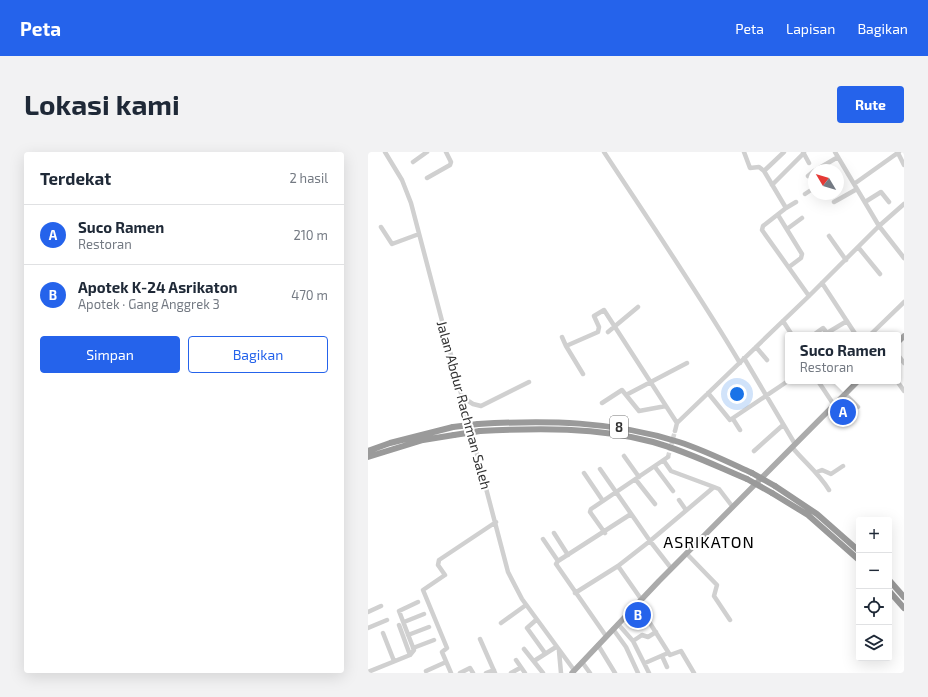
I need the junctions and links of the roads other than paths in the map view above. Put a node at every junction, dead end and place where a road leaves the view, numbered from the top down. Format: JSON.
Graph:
{"nodes":[{"id":1,"x":387,"y":152,"type":"edge"},
{"id":2,"x":427,"y":152,"type":"edge"},
{"id":3,"x":446,"y":152,"type":"edge"},
{"id":4,"x":604,"y":152,"type":"edge"},
{"id":5,"x":744,"y":152,"type":"edge"},
{"id":6,"x":784,"y":152,"type":"edge"},
{"id":7,"x":835,"y":152,"type":"edge"},
{"id":8,"x":803,"y":153,"type":"edge"},
{"id":9,"x":898,"y":153,"type":"edge"},
{"id":10,"x":838,"y":157,"type":"junction"},
{"id":11,"x":413,"y":162,"type":"dead end"},
{"id":12,"x":809,"y":163,"type":"dead end"},
{"id":13,"x":827,"y":164,"type":"edge"},
{"id":14,"x":904,"y":165,"type":"edge"},
{"id":15,"x":764,"y":171,"type":"junction"},
{"id":16,"x":427,"y":178,"type":"dead end"},
{"id":17,"x":854,"y":184,"type":"junction"},
{"id":18,"x":772,"y":185,"type":"junction"},
{"id":19,"x":857,"y":189,"type":"junction"},
{"id":20,"x":808,"y":192,"type":"edge"},
{"id":21,"x":805,"y":194,"type":"dead end"},
{"id":22,"x":796,"y":202,"type":"dead end"},
{"id":23,"x":834,"y":202,"type":"dead end"},
{"id":24,"x":865,"y":202,"type":"junction"},
{"id":25,"x":889,"y":202,"type":"dead end"},
{"id":26,"x":904,"y":204,"type":"edge"},
{"id":27,"x":786,"y":208,"type":"junction"},
{"id":28,"x":778,"y":215,"type":"junction"},
{"id":29,"x":802,"y":218,"type":"dead end"},
{"id":30,"x":879,"y":226,"type":"junction"},
{"id":31,"x":381,"y":227,"type":"dead end"},
{"id":32,"x":787,"y":229,"type":"junction"},
{"id":33,"x":419,"y":234,"type":"junction"},
{"id":34,"x":829,"y":236,"type":"dead end"},
{"id":35,"x":858,"y":247,"type":"junction"},
{"id":36,"x":904,"y":258,"type":"edge"},
{"id":37,"x":846,"y":260,"type":"junction"},
{"id":38,"x":789,"y":267,"type":"junction"},
{"id":39,"x":880,"y":274,"type":"dead end"},
{"id":40,"x":822,"y":283,"type":"junction"},
{"id":41,"x":809,"y":296,"type":"junction"},
{"id":42,"x":904,"y":302,"type":"edge"},
{"id":43,"x":638,"y":308,"type":"dead end"},
{"id":44,"x":783,"y":321,"type":"junction"},
{"id":45,"x":847,"y":321,"type":"junction"},
{"id":46,"x":616,"y":327,"type":"junction"},
{"id":47,"x":608,"y":332,"type":"dead end"},
{"id":48,"x":790,"y":332,"type":"edge"},
{"id":49,"x":817,"y":332,"type":"edge"},
{"id":50,"x":824,"y":332,"type":"edge"},
{"id":51,"x":828,"y":332,"type":"edge"},
{"id":52,"x":854,"y":332,"type":"edge"},
{"id":53,"x":873,"y":332,"type":"edge"},
{"id":54,"x":562,"y":337,"type":"dead end"},
{"id":55,"x":566,"y":346,"type":"junction"},
{"id":56,"x":756,"y":347,"type":"junction"},
{"id":57,"x":744,"y":358,"type":"junction"},
{"id":58,"x":767,"y":360,"type":"dead end"},
{"id":59,"x":686,"y":363,"type":"dead end"},
{"id":60,"x":740,"y":363,"type":"junction"},
{"id":61,"x":583,"y":374,"type":"dead end"},
{"id":62,"x":530,"y":382,"type":"dead end"},
{"id":63,"x":651,"y":382,"type":"junction"},
{"id":64,"x":785,"y":383,"type":"edge"},
{"id":65,"x":820,"y":384,"type":"edge"},
{"id":66,"x":851,"y":384,"type":"edge"},
{"id":67,"x":708,"y":393,"type":"junction"},
{"id":68,"x":845,"y":394,"type":"junction"},
{"id":69,"x":626,"y":395,"type":"junction"},
{"id":70,"x":766,"y":395,"type":"junction"},
{"id":71,"x":462,"y":397,"type":"junction"},
{"id":72,"x":602,"y":403,"type":"dead end"},
{"id":73,"x":834,"y":405,"type":"junction"},
{"id":74,"x":666,"y":406,"type":"junction"},
{"id":75,"x":858,"y":407,"type":"dead end"},
{"id":76,"x":733,"y":418,"type":"junction"},
{"id":77,"x":677,"y":422,"type":"junction"},
{"id":78,"x":783,"y":425,"type":"junction"},
{"id":79,"x":740,"y":430,"type":"dead end"},
{"id":80,"x":675,"y":431,"type":"tunnel mouth"},
{"id":81,"x":793,"y":445,"type":"junction"},
{"id":82,"x":368,"y":451,"type":"edge"},
{"id":83,"x":754,"y":451,"type":"dead end"},
{"id":84,"x":624,"y":456,"type":"dead end"},
{"id":85,"x":368,"y":457,"type":"edge"},
{"id":86,"x":843,"y":466,"type":"dead end"},
{"id":87,"x":655,"y":467,"type":"junction"},
{"id":88,"x":600,"y":469,"type":"dead end"},
{"id":89,"x":584,"y":472,"type":"dead end"},
{"id":90,"x":817,"y":472,"type":"junction"},
{"id":91,"x":637,"y":479,"type":"junction"},
{"id":92,"x":714,"y":487,"type":"junction"},
{"id":93,"x":829,"y":490,"type":"dead end"},
{"id":94,"x":673,"y":491,"type":"dead end"},
{"id":95,"x":617,"y":492,"type":"junction"},
{"id":96,"x":679,"y":500,"type":"dead end"},
{"id":97,"x":603,"y":501,"type":"junction"},
{"id":98,"x":655,"y":504,"type":"dead end"},
{"id":99,"x":732,"y":506,"type":"junction"},
{"id":100,"x":686,"y":510,"type":"junction"},
{"id":101,"x":631,"y":514,"type":"junction"},
{"id":102,"x":496,"y":522,"type":"junction"},
{"id":103,"x":554,"y":533,"type":"dead end"},
{"id":104,"x":605,"y":533,"type":"junction"},
{"id":105,"x":543,"y":539,"type":"dead end"},
{"id":106,"x":650,"y":541,"type":"junction"},
{"id":107,"x":856,"y":548,"type":"edge"},
{"id":108,"x":686,"y":553,"type":"junction"},
{"id":109,"x":568,"y":555,"type":"junction"},
{"id":110,"x":856,"y":557,"type":"edge"},
{"id":111,"x":558,"y":561,"type":"junction"},
{"id":112,"x":618,"y":566,"type":"junction"},
{"id":113,"x":671,"y":568,"type":"junction"},
{"id":114,"x":892,"y":583,"type":"edge"},
{"id":115,"x":575,"y":593,"type":"junction"},
{"id":116,"x":892,"y":595,"type":"edge"},
{"id":117,"x":904,"y":597,"type":"edge"},
{"id":118,"x":641,"y":599,"type":"junction"},
{"id":119,"x":418,"y":602,"type":"dead end"},
{"id":120,"x":526,"y":605,"type":"junction"},
{"id":121,"x":381,"y":606,"type":"dead end"},
{"id":122,"x":634,"y":606,"type":"junction"},
{"id":123,"x":904,"y":608,"type":"edge"},
{"id":124,"x":368,"y":612,"type":"edge"},
{"id":125,"x":424,"y":614,"type":"dead end"},
{"id":126,"x":387,"y":620,"type":"dead end"},
{"id":127,"x":536,"y":620,"type":"junction"},
{"id":128,"x":730,"y":620,"type":"dead end"},
{"id":129,"x":501,"y":623,"type":"dead end"},
{"id":130,"x":401,"y":624,"type":"junction"},
{"id":131,"x":618,"y":624,"type":"junction"},
{"id":132,"x":429,"y":627,"type":"dead end"},
{"id":133,"x":368,"y":628,"type":"edge"},
{"id":134,"x":613,"y":629,"type":"junction"},
{"id":135,"x":656,"y":632,"type":"junction"},
{"id":136,"x":383,"y":633,"type":"dead end"},
{"id":137,"x":408,"y":636,"type":"junction"},
{"id":138,"x":606,"y":636,"type":"junction"},
{"id":139,"x":480,"y":638,"type":"dead end"},
{"id":140,"x":434,"y":640,"type":"dead end"},
{"id":141,"x":633,"y":641,"type":"junction"},
{"id":142,"x":598,"y":645,"type":"junction"},
{"id":143,"x":556,"y":647,"type":"junction"},
{"id":144,"x":524,"y":649,"type":"dead end"},
{"id":145,"x":559,"y":651,"type":"junction"},
{"id":146,"x":412,"y":652,"type":"junction"},
{"id":147,"x":545,"y":653,"type":"junction"},
{"id":148,"x":668,"y":653,"type":"junction"},
{"id":149,"x":662,"y":656,"type":"junction"},
{"id":150,"x":516,"y":660,"type":"dead end"},
{"id":151,"x":394,"y":661,"type":"junction"},
{"id":152,"x":534,"y":661,"type":"junction"},
{"id":153,"x":446,"y":662,"type":"junction"},
{"id":154,"x":582,"y":662,"type":"junction"},
{"id":155,"x":645,"y":663,"type":"junction"},
{"id":156,"x":667,"y":666,"type":"dead end"},
{"id":157,"x":520,"y":668,"type":"junction"},
{"id":158,"x":426,"y":671,"type":"dead end"},
{"id":159,"x":495,"y":671,"type":"edge"},
{"id":160,"x":368,"y":672,"type":"edge"},
{"id":161,"x":573,"y":672,"type":"edge"},
{"id":162,"x":451,"y":673,"type":"edge"},
{"id":163,"x":460,"y":673,"type":"edge"},
{"id":164,"x":473,"y":673,"type":"edge"},
{"id":165,"x":486,"y":673,"type":"edge"},
{"id":166,"x":510,"y":673,"type":"edge"},
{"id":167,"x":525,"y":673,"type":"edge"},
{"id":168,"x":544,"y":673,"type":"edge"},
{"id":169,"x":561,"y":673,"type":"edge"},
{"id":170,"x":590,"y":673,"type":"edge"},
{"id":171,"x":615,"y":673,"type":"edge"},
{"id":172,"x":638,"y":673,"type":"edge"},
{"id":173,"x":649,"y":673,"type":"edge"},
{"id":174,"x":694,"y":673,"type":"edge"}],
"edges":[{"from":1,"to":33,"type":"street","name":"Jalan Abdur Rachman Saleh"},
{"from":2,"to":11,"type":"street"},
{"from":3,"to":16,"type":"street"},
{"from":4,"to":60,"type":"street"},
{"from":5,"to":15,"type":"street"},
{"from":6,"to":15,"type":"street"},
{"from":7,"to":10,"type":"street"},
{"from":8,"to":12,"type":"street"},
{"from":8,"to":18,"type":"street"},
{"from":9,"to":14,"type":"street"},
{"from":9,"to":17,"type":"street"},
{"from":10,"to":13,"type":"street"},
{"from":10,"to":17,"type":"street"},
{"from":15,"to":18,"type":"street"},
{"from":17,"to":19,"type":"street"},
{"from":18,"to":27,"type":"street"},
{"from":19,"to":23,"type":"street"},
{"from":19,"to":24,"type":"street"},
{"from":20,"to":21,"type":"street"},
{"from":22,"to":27,"type":"street"},
{"from":24,"to":25,"type":"street"},
{"from":24,"to":30,"type":"street"},
{"from":26,"to":30,"type":"street"},
{"from":27,"to":28,"type":"street"},
{"from":28,"to":32,"type":"street"},
{"from":28,"to":38,"type":"street"},
{"from":29,"to":32,"type":"street"},
{"from":30,"to":35,"type":"street"},
{"from":30,"to":36,"type":"street"},
{"from":31,"to":33,"type":"street"},
{"from":32,"to":38,"type":"street"},
{"from":33,"to":71,"type":"street","name":"Jalan Abdur Rachman Saleh"},
{"from":34,"to":37,"type":"street"},
{"from":35,"to":37,"type":"street"},
{"from":35,"to":39,"type":"street"},
{"from":37,"to":40,"type":"street"},
{"from":38,"to":41,"type":"street"},
{"from":40,"to":41,"type":"street"},
{"from":40,"to":45,"type":"street"},
{"from":41,"to":44,"type":"street"},
{"from":42,"to":53,"type":"street"},
{"from":43,"to":46,"type":"street"},
{"from":44,"to":48,"type":"street"},
{"from":44,"to":56,"type":"street"},
{"from":45,"to":51,"type":"street"},
{"from":45,"to":52,"type":"street"},
{"from":46,"to":47,"type":"street"},
{"from":46,"to":55,"type":"street"},
{"from":46,"to":63,"type":"street"},
{"from":49,"to":50,"type":"street"},
{"from":54,"to":55,"type":"street"},
{"from":55,"to":61,"type":"street"},
{"from":56,"to":57,"type":"street"},
{"from":56,"to":58,"type":"street"},
{"from":57,"to":60,"type":"street"},
{"from":57,"to":70,"type":"street"},
{"from":59,"to":63,"type":"street"},
{"from":60,"to":67,"type":"street"},
{"from":62,"to":71,"type":"street"},
{"from":63,"to":69,"type":"street"},
{"from":63,"to":74,"type":"street"},
{"from":64,"to":70,"type":"street"},
{"from":65,"to":73,"type":"street"},
{"from":66,"to":68,"type":"main road"},
{"from":67,"to":76,"type":"street"},
{"from":67,"to":77,"type":"street"},
{"from":68,"to":73,"type":"main road"},
{"from":68,"to":75,"type":"street"},
{"from":69,"to":72,"type":"street"},
{"from":69,"to":74,"type":"street"},
{"from":70,"to":76,"type":"street"},
{"from":70,"to":78,"type":"street"},
{"from":71,"to":102,"type":"street","name":"Jalan Abdur Rachman Saleh"},
{"from":73,"to":81,"type":"main road"},
{"from":74,"to":77,"type":"street"},
{"from":76,"to":79,"type":"street"},
{"from":77,"to":80,"type":"street"},
{"from":78,"to":81,"type":"street"},
{"from":78,"to":83,"type":"street"},
{"from":81,"to":90,"type":"street"},
{"from":81,"to":99,"type":"main road"},
{"from":82,"to":107,"type":"highway","number":"8","bridge":true},
{"from":84,"to":91,"type":"street"},
{"from":85,"to":110,"type":"highway","number":"8","bridge":true},
{"from":86,"to":90,"type":"street"},
{"from":87,"to":91,"type":"street"},
{"from":87,"to":92,"type":"street"},
{"from":87,"to":94,"type":"street"},
{"from":88,"to":95,"type":"street"},
{"from":89,"to":97,"type":"street"},
{"from":90,"to":93,"type":"street"},
{"from":91,"to":95,"type":"street"},
{"from":91,"to":98,"type":"street"},
{"from":92,"to":99,"type":"street"},
{"from":92,"to":100,"type":"street"},
{"from":95,"to":97,"type":"street"},
{"from":95,"to":101,"type":"street"},
{"from":96,"to":100,"type":"street"},
{"from":97,"to":104,"type":"street"},
{"from":99,"to":108,"type":"main road"},
{"from":100,"to":106,"type":"street"},
{"from":101,"to":104,"type":"street"},
{"from":101,"to":106,"type":"street"},
{"from":102,"to":120,"type":"street","name":"Jalan Abdur Rachman Saleh"},
{"from":102,"to":153,"type":"street"},
{"from":103,"to":109,"type":"street"},
{"from":104,"to":109,"type":"street"},
{"from":105,"to":111,"type":"street"},
{"from":106,"to":112,"type":"street"},
{"from":106,"to":113,"type":"street"},
{"from":108,"to":113,"type":"main road"},
{"from":108,"to":128,"type":"street"},
{"from":109,"to":111,"type":"street"},
{"from":111,"to":115,"type":"street"},
{"from":112,"to":115,"type":"street"},
{"from":112,"to":118,"type":"street"},
{"from":113,"to":118,"type":"main road"},
{"from":114,"to":117,"type":"highway"},
{"from":115,"to":138,"type":"street"},
{"from":116,"to":123,"type":"highway"},
{"from":118,"to":122,"type":"main road"},
{"from":119,"to":130,"type":"street"},
{"from":120,"to":127,"type":"street","name":"Jalan Abdur Rachman Saleh"},
{"from":120,"to":129,"type":"street"},
{"from":121,"to":124,"type":"street"},
{"from":122,"to":131,"type":"main road"},
{"from":122,"to":135,"type":"street"},
{"from":125,"to":130,"type":"street"},
{"from":126,"to":133,"type":"street"},
{"from":127,"to":143,"type":"street","name":"Jalan Abdur Rachman Saleh"},
{"from":127,"to":147,"type":"street"},
{"from":130,"to":137,"type":"street"},
{"from":130,"to":146,"type":"street"},
{"from":131,"to":134,"type":"main road"},
{"from":131,"to":141,"type":"street"},
{"from":132,"to":137,"type":"street"},
{"from":134,"to":138,"type":"main road"},
{"from":134,"to":172,"type":"street"},
{"from":135,"to":141,"type":"street"},
{"from":135,"to":148,"type":"street"},
{"from":136,"to":151,"type":"street"},
{"from":137,"to":146,"type":"street"},
{"from":138,"to":142,"type":"main road"},
{"from":139,"to":159,"type":"street"},
{"from":140,"to":146,"type":"street"},
{"from":141,"to":155,"type":"street"},
{"from":142,"to":154,"type":"main road"},
{"from":142,"to":171,"type":"street"},
{"from":143,"to":145,"type":"street","name":"Jalan Abdur Rachman Saleh"},
{"from":143,"to":147,"type":"street"},
{"from":144,"to":152,"type":"street"},
{"from":145,"to":161,"type":"street","name":"Jalan Abdur Rachman Saleh"},
{"from":145,"to":169,"type":"street"},
{"from":146,"to":151,"type":"street"},
{"from":147,"to":152,"type":"street"},
{"from":148,"to":149,"type":"street"},
{"from":148,"to":174,"type":"street"},
{"from":149,"to":155,"type":"street"},
{"from":149,"to":156,"type":"street"},
{"from":150,"to":157,"type":"street"},
{"from":151,"to":160,"type":"street"},
{"from":152,"to":168,"type":"street"},
{"from":153,"to":158,"type":"street"},
{"from":153,"to":162,"type":"street"},
{"from":154,"to":161,"type":"main road"},
{"from":154,"to":170,"type":"street"},
{"from":155,"to":173,"type":"street"},
{"from":157,"to":166,"type":"street"},
{"from":157,"to":167,"type":"street"},
{"from":159,"to":165,"type":"street"},
{"from":163,"to":164,"type":"street"}]}
